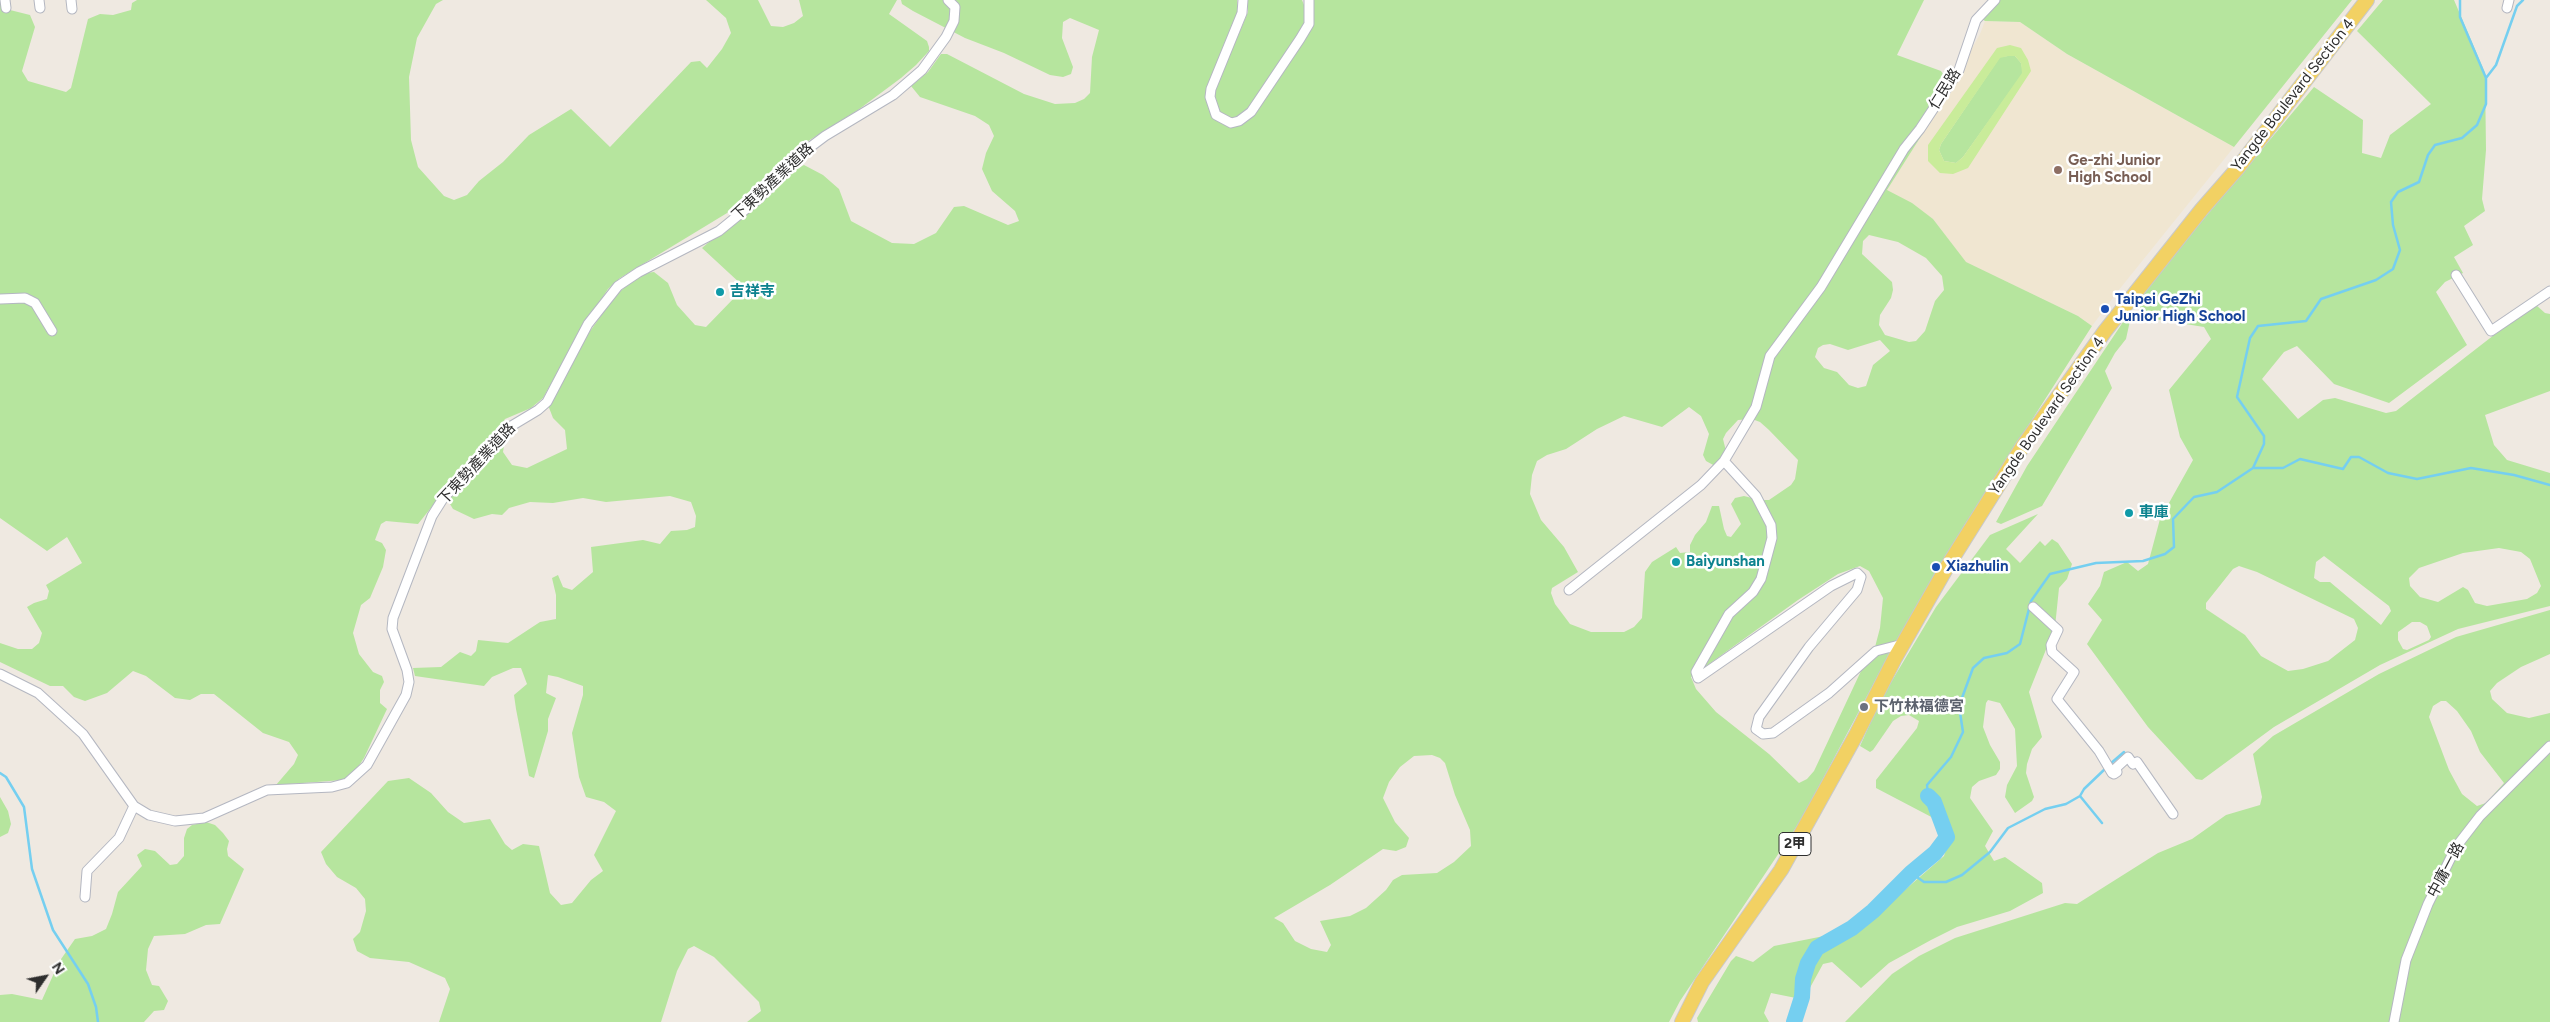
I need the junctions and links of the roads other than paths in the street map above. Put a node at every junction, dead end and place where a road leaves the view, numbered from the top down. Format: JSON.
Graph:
{"nodes":[{"id":1,"x":948,"y":0,"type":"edge"},
{"id":2,"x":1244,"y":0,"type":"edge"},
{"id":3,"x":1309,"y":0,"type":"edge"},
{"id":4,"x":1994,"y":0,"type":"edge"},
{"id":5,"x":2367,"y":0,"type":"edge"},
{"id":6,"x":2456,"y":275,"type":"dead end"},
{"id":7,"x":2550,"y":290,"type":"edge"},
{"id":8,"x":0,"y":298,"type":"edge"},
{"id":9,"x":52,"y":331,"type":"dead end"},
{"id":10,"x":1724,"y":461,"type":"junction"},
{"id":11,"x":1569,"y":590,"type":"dead end"},
{"id":12,"x":2033,"y":607,"type":"dead end"},
{"id":13,"x":1903,"y":644,"type":"junction"},
{"id":14,"x":0,"y":674,"type":"edge"},
{"id":15,"x":2550,"y":746,"type":"edge"},
{"id":16,"x":134,"y":806,"type":"junction"},
{"id":17,"x":2173,"y":814,"type":"dead end"},
{"id":18,"x":85,"y":897,"type":"dead end"},
{"id":19,"x":1682,"y":1022,"type":"edge"},
{"id":20,"x":2394,"y":1022,"type":"edge"}],
"edges":[{"from":1,"to":16,"type":"street","name":"下東勢產業道路"},
{"from":2,"to":3,"type":"street"},
{"from":4,"to":10,"type":"street","name":"仁民路"},
{"from":5,"to":13,"type":"main road","name":"Yangde Boulevard Section 4","number":"2甲"},
{"from":6,"to":7,"type":"street"},
{"from":8,"to":9,"type":"street"},
{"from":10,"to":11,"type":"street","name":"仁民路"},
{"from":10,"to":13,"type":"street"},
{"from":12,"to":17,"type":"street"},
{"from":13,"to":19,"type":"main road","name":"Yangde Boulevard Section 4","number":"2甲"},
{"from":14,"to":16,"type":"street","name":"下東勢產業道路"},
{"from":15,"to":20,"type":"street","name":"中庸一路"},
{"from":16,"to":18,"type":"street"}]}
